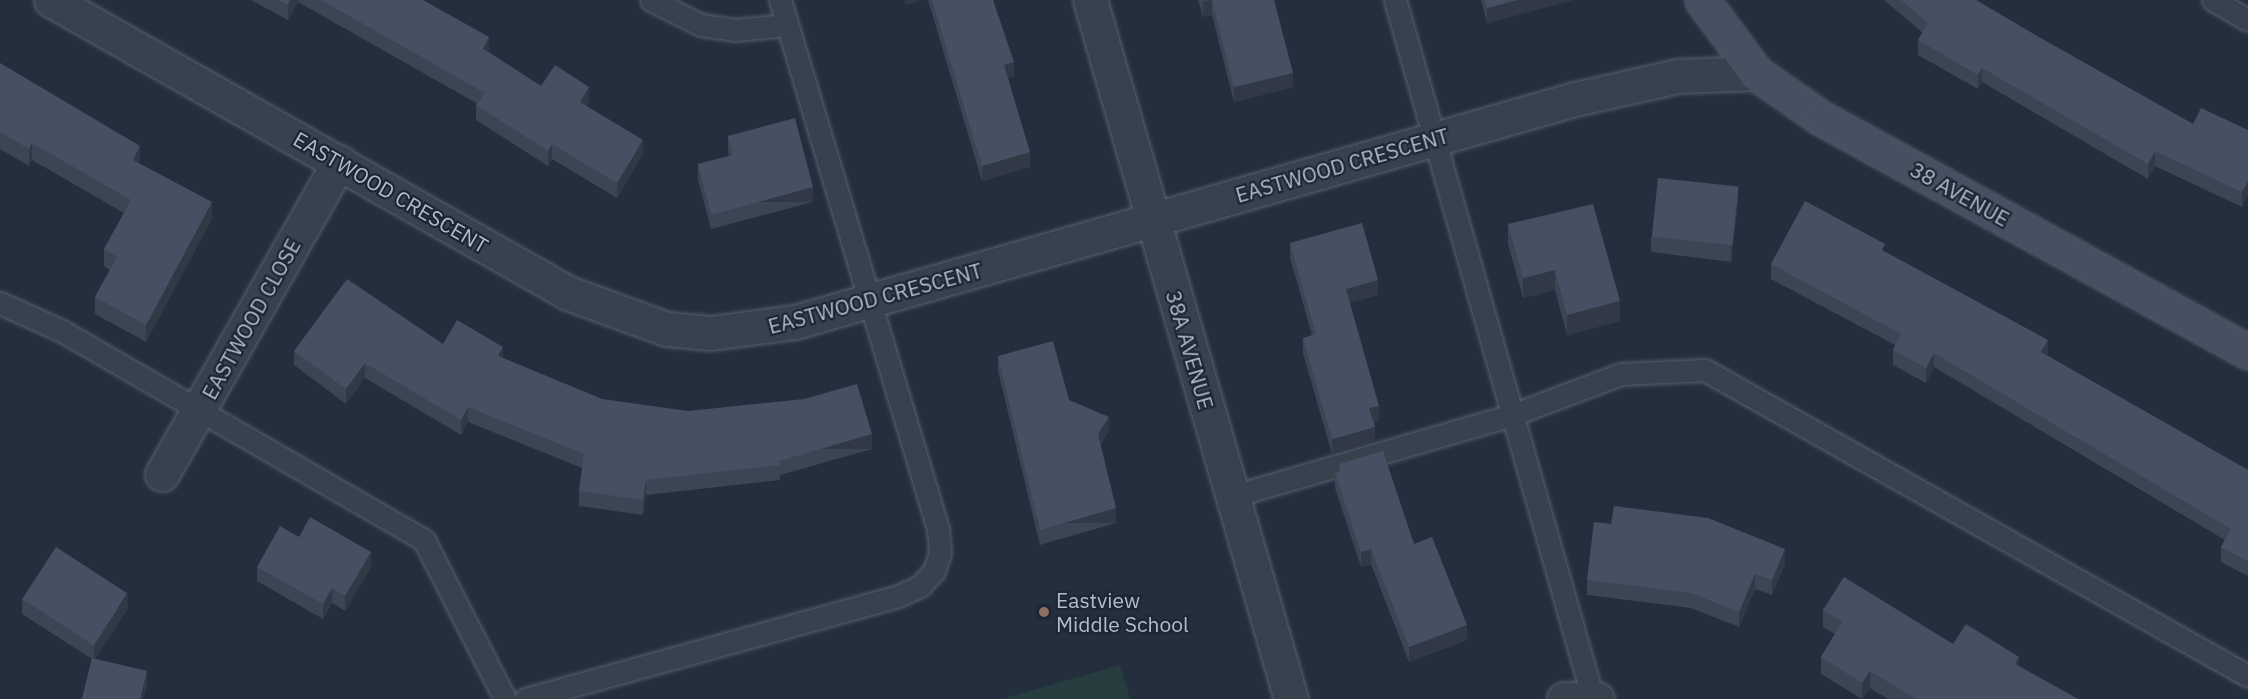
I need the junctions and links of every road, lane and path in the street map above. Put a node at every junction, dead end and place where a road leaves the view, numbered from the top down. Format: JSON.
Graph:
{"nodes":[{"id":1,"x":51,"y":0,"type":"edge"},
{"id":2,"x":651,"y":0,"type":"edge"},
{"id":3,"x":780,"y":0,"type":"edge"},
{"id":4,"x":1090,"y":0,"type":"edge"},
{"id":5,"x":1395,"y":0,"type":"edge"},
{"id":6,"x":1702,"y":0,"type":"edge"},
{"id":7,"x":2213,"y":0,"type":"edge"},
{"id":8,"x":2248,"y":20,"type":"edge"},
{"id":9,"x":787,"y":25,"type":"junction"},
{"id":10,"x":1756,"y":73,"type":"junction"},
{"id":11,"x":1434,"y":138,"type":"junction"},
{"id":12,"x":339,"y":162,"type":"junction"},
{"id":13,"x":1152,"y":219,"type":"junction"},
{"id":14,"x":871,"y":300,"type":"junction"},
{"id":15,"x":0,"y":303,"type":"edge"},
{"id":16,"x":2248,"y":352,"type":"edge"},
{"id":17,"x":198,"y":414,"type":"junction"},
{"id":18,"x":1512,"y":415,"type":"junction"},
{"id":19,"x":162,"y":474,"type":"dead end"},
{"id":20,"x":1233,"y":496,"type":"junction"},
{"id":21,"x":2248,"y":676,"type":"edge"},
{"id":22,"x":505,"y":699,"type":"edge"},
{"id":23,"x":525,"y":699,"type":"edge"},
{"id":24,"x":1291,"y":699,"type":"edge"},
{"id":25,"x":1564,"y":699,"type":"edge"},
{"id":26,"x":1594,"y":699,"type":"edge"}],
"edges":[{"from":1,"to":12,"type":"street","name":"EASTWOOD CRESCENT"},
{"from":2,"to":9,"type":"lane"},
{"from":3,"to":9,"type":"lane"},
{"from":4,"to":13,"type":"street","name":"38A AVENUE"},
{"from":5,"to":11,"type":"lane"},
{"from":6,"to":10,"type":"street","name":"38 AVENUE"},
{"from":7,"to":8,"type":"lane"},
{"from":9,"to":14,"type":"lane"},
{"from":10,"to":11,"type":"street","name":"EASTWOOD CRESCENT"},
{"from":10,"to":16,"type":"street","name":"38 AVENUE"},
{"from":11,"to":13,"type":"street","name":"EASTWOOD CRESCENT"},
{"from":11,"to":18,"type":"lane"},
{"from":12,"to":14,"type":"street","name":"EASTWOOD CRESCENT"},
{"from":12,"to":17,"type":"street","name":"EASTWOOD CLOSE"},
{"from":13,"to":14,"type":"street","name":"EASTWOOD CRESCENT"},
{"from":13,"to":20,"type":"street","name":"38A AVENUE"},
{"from":14,"to":23,"type":"lane"},
{"from":15,"to":17,"type":"lane"},
{"from":17,"to":19,"type":"street","name":"EASTWOOD CLOSE"},
{"from":17,"to":22,"type":"lane"},
{"from":18,"to":20,"type":"lane"},
{"from":18,"to":21,"type":"lane"},
{"from":18,"to":26,"type":"lane"},
{"from":20,"to":24,"type":"street","name":"38A AVENUE"},
{"from":25,"to":26,"type":"street"}]}
